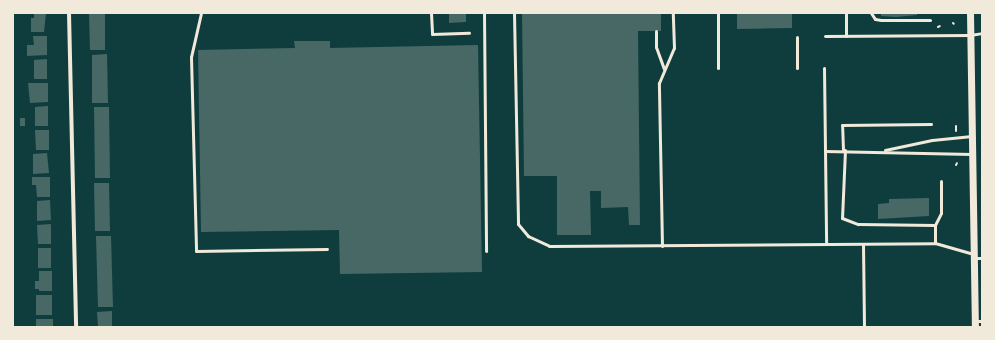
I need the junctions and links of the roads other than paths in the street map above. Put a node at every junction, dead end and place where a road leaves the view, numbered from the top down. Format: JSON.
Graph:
{"nodes":[{"id":1,"x":69,"y":13,"type":"edge"},
{"id":2,"x":201,"y":13,"type":"edge"},
{"id":3,"x":431,"y":13,"type":"edge"},
{"id":4,"x":484,"y":13,"type":"edge"},
{"id":5,"x":514,"y":13,"type":"edge"},
{"id":6,"x":673,"y":13,"type":"edge"},
{"id":7,"x":718,"y":13,"type":"edge"},
{"id":8,"x":846,"y":13,"type":"edge"},
{"id":9,"x":871,"y":13,"type":"edge"},
{"id":10,"x":970,"y":13,"type":"edge"},
{"id":11,"x":930,"y":20,"type":"dead end"},
{"id":12,"x":656,"y":31,"type":"dead end"},
{"id":13,"x":469,"y":33,"type":"dead end"},
{"id":14,"x":982,"y":33,"type":"edge"},
{"id":15,"x":970,"y":35,"type":"junction"},
{"id":16,"x":825,"y":36,"type":"dead end"},
{"id":17,"x":846,"y":36,"type":"junction"},
{"id":18,"x":797,"y":37,"type":"dead end"},
{"id":19,"x":718,"y":68,"type":"dead end"},
{"id":20,"x":797,"y":68,"type":"dead end"},
{"id":21,"x":824,"y":68,"type":"dead end"},
{"id":22,"x":664,"y":69,"type":"junction"},
{"id":23,"x":931,"y":124,"type":"dead end"},
{"id":24,"x":972,"y":136,"type":"junction"},
{"id":25,"x":844,"y":150,"type":"junction"},
{"id":26,"x":883,"y":150,"type":"junction"},
{"id":27,"x":825,"y":151,"type":"junction"},
{"id":28,"x":972,"y":154,"type":"junction"},
{"id":29,"x":941,"y":181,"type":"dead end"},
{"id":30,"x":935,"y":225,"type":"junction"},
{"id":31,"x":935,"y":243,"type":"junction"},
{"id":32,"x":826,"y":244,"type":"junction"},
{"id":33,"x":863,"y":244,"type":"junction"},
{"id":34,"x":662,"y":246,"type":"junction"},
{"id":35,"x":327,"y":249,"type":"dead end"},
{"id":36,"x":486,"y":251,"type":"dead end"},
{"id":37,"x":973,"y":256,"type":"junction"},
{"id":38,"x":982,"y":258,"type":"edge"},
{"id":39,"x":977,"y":323,"type":"edge"},
{"id":40,"x":76,"y":327,"type":"edge"},
{"id":41,"x":864,"y":327,"type":"edge"}],
"edges":[{"from":1,"to":40,"type":"street"},
{"from":2,"to":35,"type":"lane"},
{"from":3,"to":13,"type":"lane"},
{"from":4,"to":36,"type":"lane"},
{"from":5,"to":34,"type":"lane"},
{"from":6,"to":22,"type":"lane"},
{"from":7,"to":19,"type":"lane"},
{"from":8,"to":17,"type":"lane"},
{"from":9,"to":11,"type":"lane"},
{"from":10,"to":15,"type":"street"},
{"from":12,"to":22,"type":"lane"},
{"from":14,"to":15,"type":"lane"},
{"from":15,"to":17,"type":"lane"},
{"from":15,"to":24,"type":"street"},
{"from":16,"to":17,"type":"lane"},
{"from":18,"to":20,"type":"lane"},
{"from":21,"to":27,"type":"lane"},
{"from":22,"to":34,"type":"lane"},
{"from":23,"to":25,"type":"lane"},
{"from":24,"to":26,"type":"lane"},
{"from":24,"to":28,"type":"street"},
{"from":25,"to":26,"type":"lane"},
{"from":25,"to":27,"type":"lane"},
{"from":25,"to":30,"type":"lane"},
{"from":26,"to":28,"type":"lane"},
{"from":27,"to":32,"type":"lane"},
{"from":28,"to":37,"type":"street"},
{"from":29,"to":30,"type":"lane"},
{"from":30,"to":31,"type":"lane"},
{"from":31,"to":33,"type":"lane"},
{"from":31,"to":37,"type":"lane"},
{"from":32,"to":33,"type":"lane"},
{"from":32,"to":34,"type":"lane"},
{"from":33,"to":41,"type":"lane"},
{"from":37,"to":38,"type":"lane"},
{"from":37,"to":39,"type":"street"}]}
